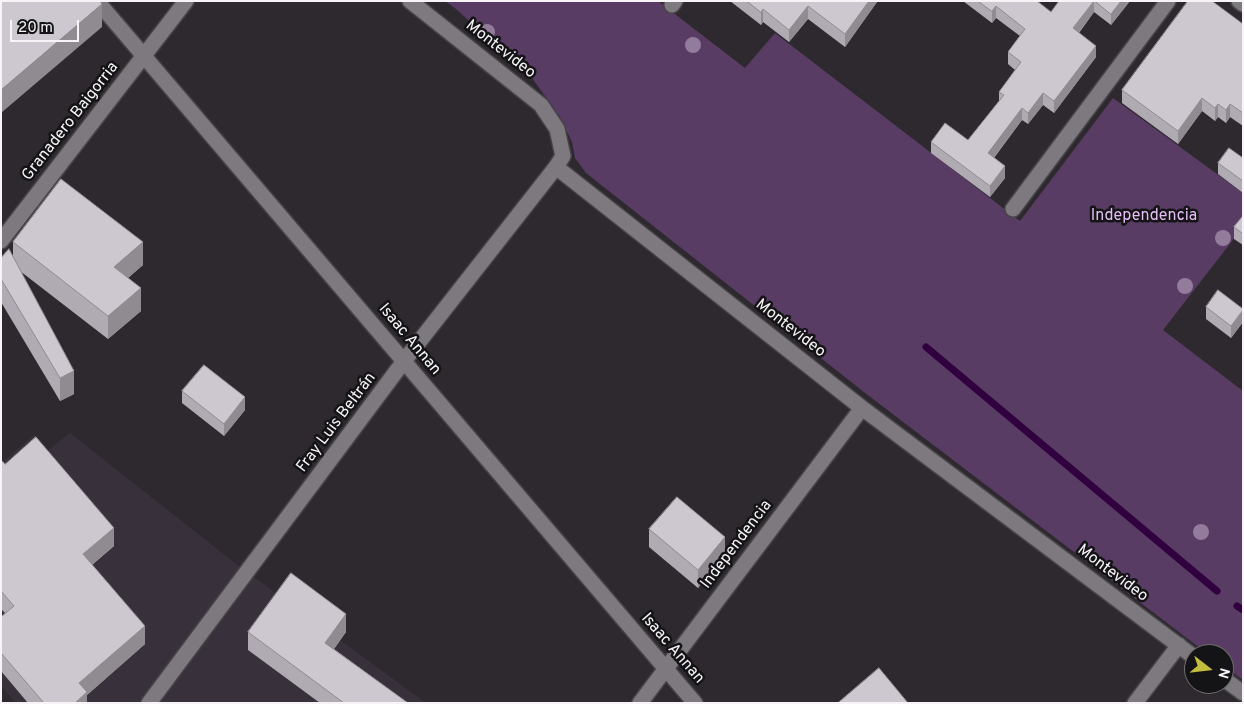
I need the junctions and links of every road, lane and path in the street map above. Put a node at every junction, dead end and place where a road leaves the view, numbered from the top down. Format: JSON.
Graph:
{"nodes":[{"id":1,"x":97,"y":1,"type":"edge"},
{"id":2,"x":186,"y":1,"type":"edge"},
{"id":3,"x":410,"y":1,"type":"edge"},
{"id":4,"x":1168,"y":1,"type":"edge"},
{"id":5,"x":1239,"y":1,"type":"edge"},
{"id":6,"x":1243,"y":4,"type":"edge"},
{"id":7,"x":144,"y":56,"type":"junction"},
{"id":8,"x":556,"y":167,"type":"junction"},
{"id":9,"x":1013,"y":209,"type":"dead end"},
{"id":10,"x":1,"y":240,"type":"edge"},
{"id":11,"x":404,"y":362,"type":"junction"},
{"id":12,"x":862,"y":408,"type":"junction"},
{"id":13,"x":1178,"y":645,"type":"junction"},
{"id":14,"x":1184,"y":650,"type":"edge"},
{"id":15,"x":666,"y":669,"type":"junction"},
{"id":16,"x":149,"y":703,"type":"edge"},
{"id":17,"x":640,"y":703,"type":"edge"},
{"id":18,"x":695,"y":703,"type":"edge"},
{"id":19,"x":1135,"y":703,"type":"edge"}],
"edges":[{"from":1,"to":7,"type":"street","name":"Isaac Annan"},
{"from":2,"to":7,"type":"street","name":"Granadero Baigorria"},
{"from":3,"to":8,"type":"street","name":"Montevideo"},
{"from":4,"to":9,"type":"street"},
{"from":5,"to":6,"type":"street"},
{"from":7,"to":10,"type":"street","name":"Granadero Baigorria"},
{"from":7,"to":11,"type":"street","name":"Isaac Annan"},
{"from":8,"to":11,"type":"street","name":"Fray Luis Beltrán"},
{"from":8,"to":12,"type":"street","name":"Montevideo"},
{"from":11,"to":15,"type":"street","name":"Isaac Annan"},
{"from":11,"to":16,"type":"street","name":"Fray Luis Beltrán"},
{"from":12,"to":13,"type":"street","name":"Montevideo"},
{"from":12,"to":15,"type":"street","name":"Independencia"},
{"from":13,"to":14,"type":"street","name":"Montevideo"},
{"from":13,"to":19,"type":"street"},
{"from":15,"to":17,"type":"street","name":"Independencia"},
{"from":15,"to":18,"type":"street","name":"Isaac Annan"}]}
